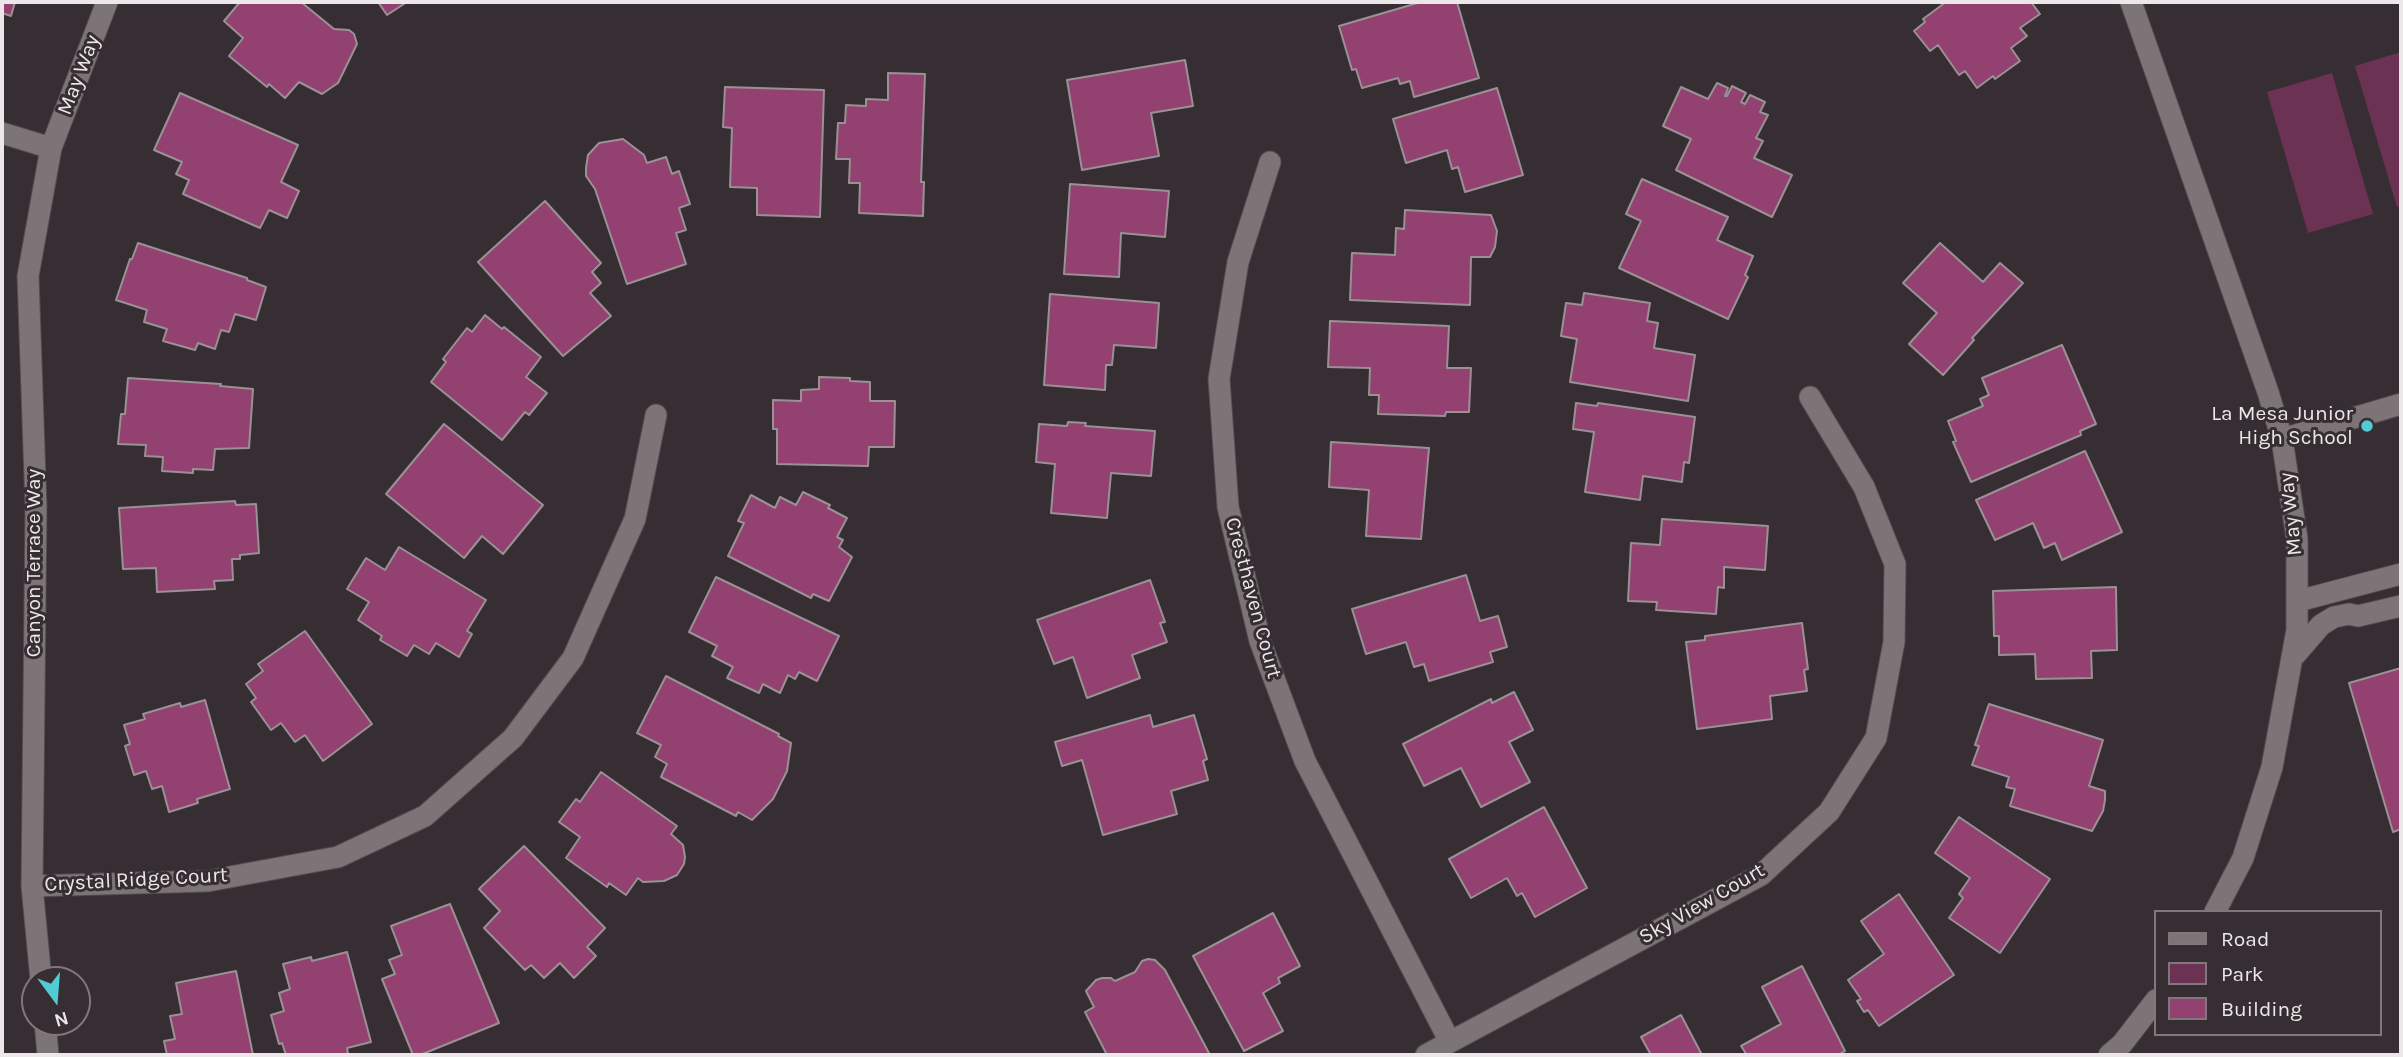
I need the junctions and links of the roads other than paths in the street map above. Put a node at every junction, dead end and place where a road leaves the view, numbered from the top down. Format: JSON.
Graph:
{"nodes":[{"id":1,"x":107,"y":2,"type":"edge"},
{"id":2,"x":2131,"y":2,"type":"edge"},
{"id":3,"x":2,"y":133,"type":"edge"},
{"id":4,"x":51,"y":148,"type":"junction"},
{"id":5,"x":1270,"y":162,"type":"dead end"},
{"id":6,"x":1810,"y":397,"type":"dead end"},
{"id":7,"x":2401,"y":404,"type":"edge"},
{"id":8,"x":656,"y":415,"type":"dead end"},
{"id":9,"x":2282,"y":439,"type":"junction"},
{"id":10,"x":2401,"y":574,"type":"edge"},
{"id":11,"x":2298,"y":601,"type":"junction"},
{"id":12,"x":2401,"y":606,"type":"edge"},
{"id":13,"x":2293,"y":657,"type":"junction"},
{"id":14,"x":32,"y":886,"type":"junction"},
{"id":15,"x":2216,"y":910,"type":"edge"},
{"id":16,"x":40,"y":966,"type":"edge"},
{"id":17,"x":2154,"y":1003,"type":"edge"},
{"id":18,"x":46,"y":1036,"type":"edge"},
{"id":19,"x":1450,"y":1042,"type":"junction"},
{"id":20,"x":48,"y":1055,"type":"edge"},
{"id":21,"x":1426,"y":1055,"type":"edge"},
{"id":22,"x":2109,"y":1055,"type":"edge"}],
"edges":[{"from":1,"to":4,"type":"street","name":"May Way"},
{"from":2,"to":9,"type":"street","name":"May Way"},
{"from":3,"to":4,"type":"street"},
{"from":4,"to":14,"type":"street","name":"Canyon Terrace Way"},
{"from":5,"to":19,"type":"street","name":"Cresthaven Court"},
{"from":6,"to":19,"type":"street","name":"Sky View Court"},
{"from":7,"to":9,"type":"street"},
{"from":8,"to":14,"type":"street","name":"Crystal Ridge Court"},
{"from":9,"to":11,"type":"street","name":"May Way"},
{"from":10,"to":11,"type":"street"},
{"from":11,"to":13,"type":"street","name":"May Way"},
{"from":12,"to":13,"type":"street"},
{"from":13,"to":15,"type":"street","name":"May Way"},
{"from":14,"to":16,"type":"street","name":"Canyon Terrace Way"},
{"from":17,"to":22,"type":"street"},
{"from":18,"to":20,"type":"street"},
{"from":19,"to":21,"type":"street","name":"Sky View Court"}]}
